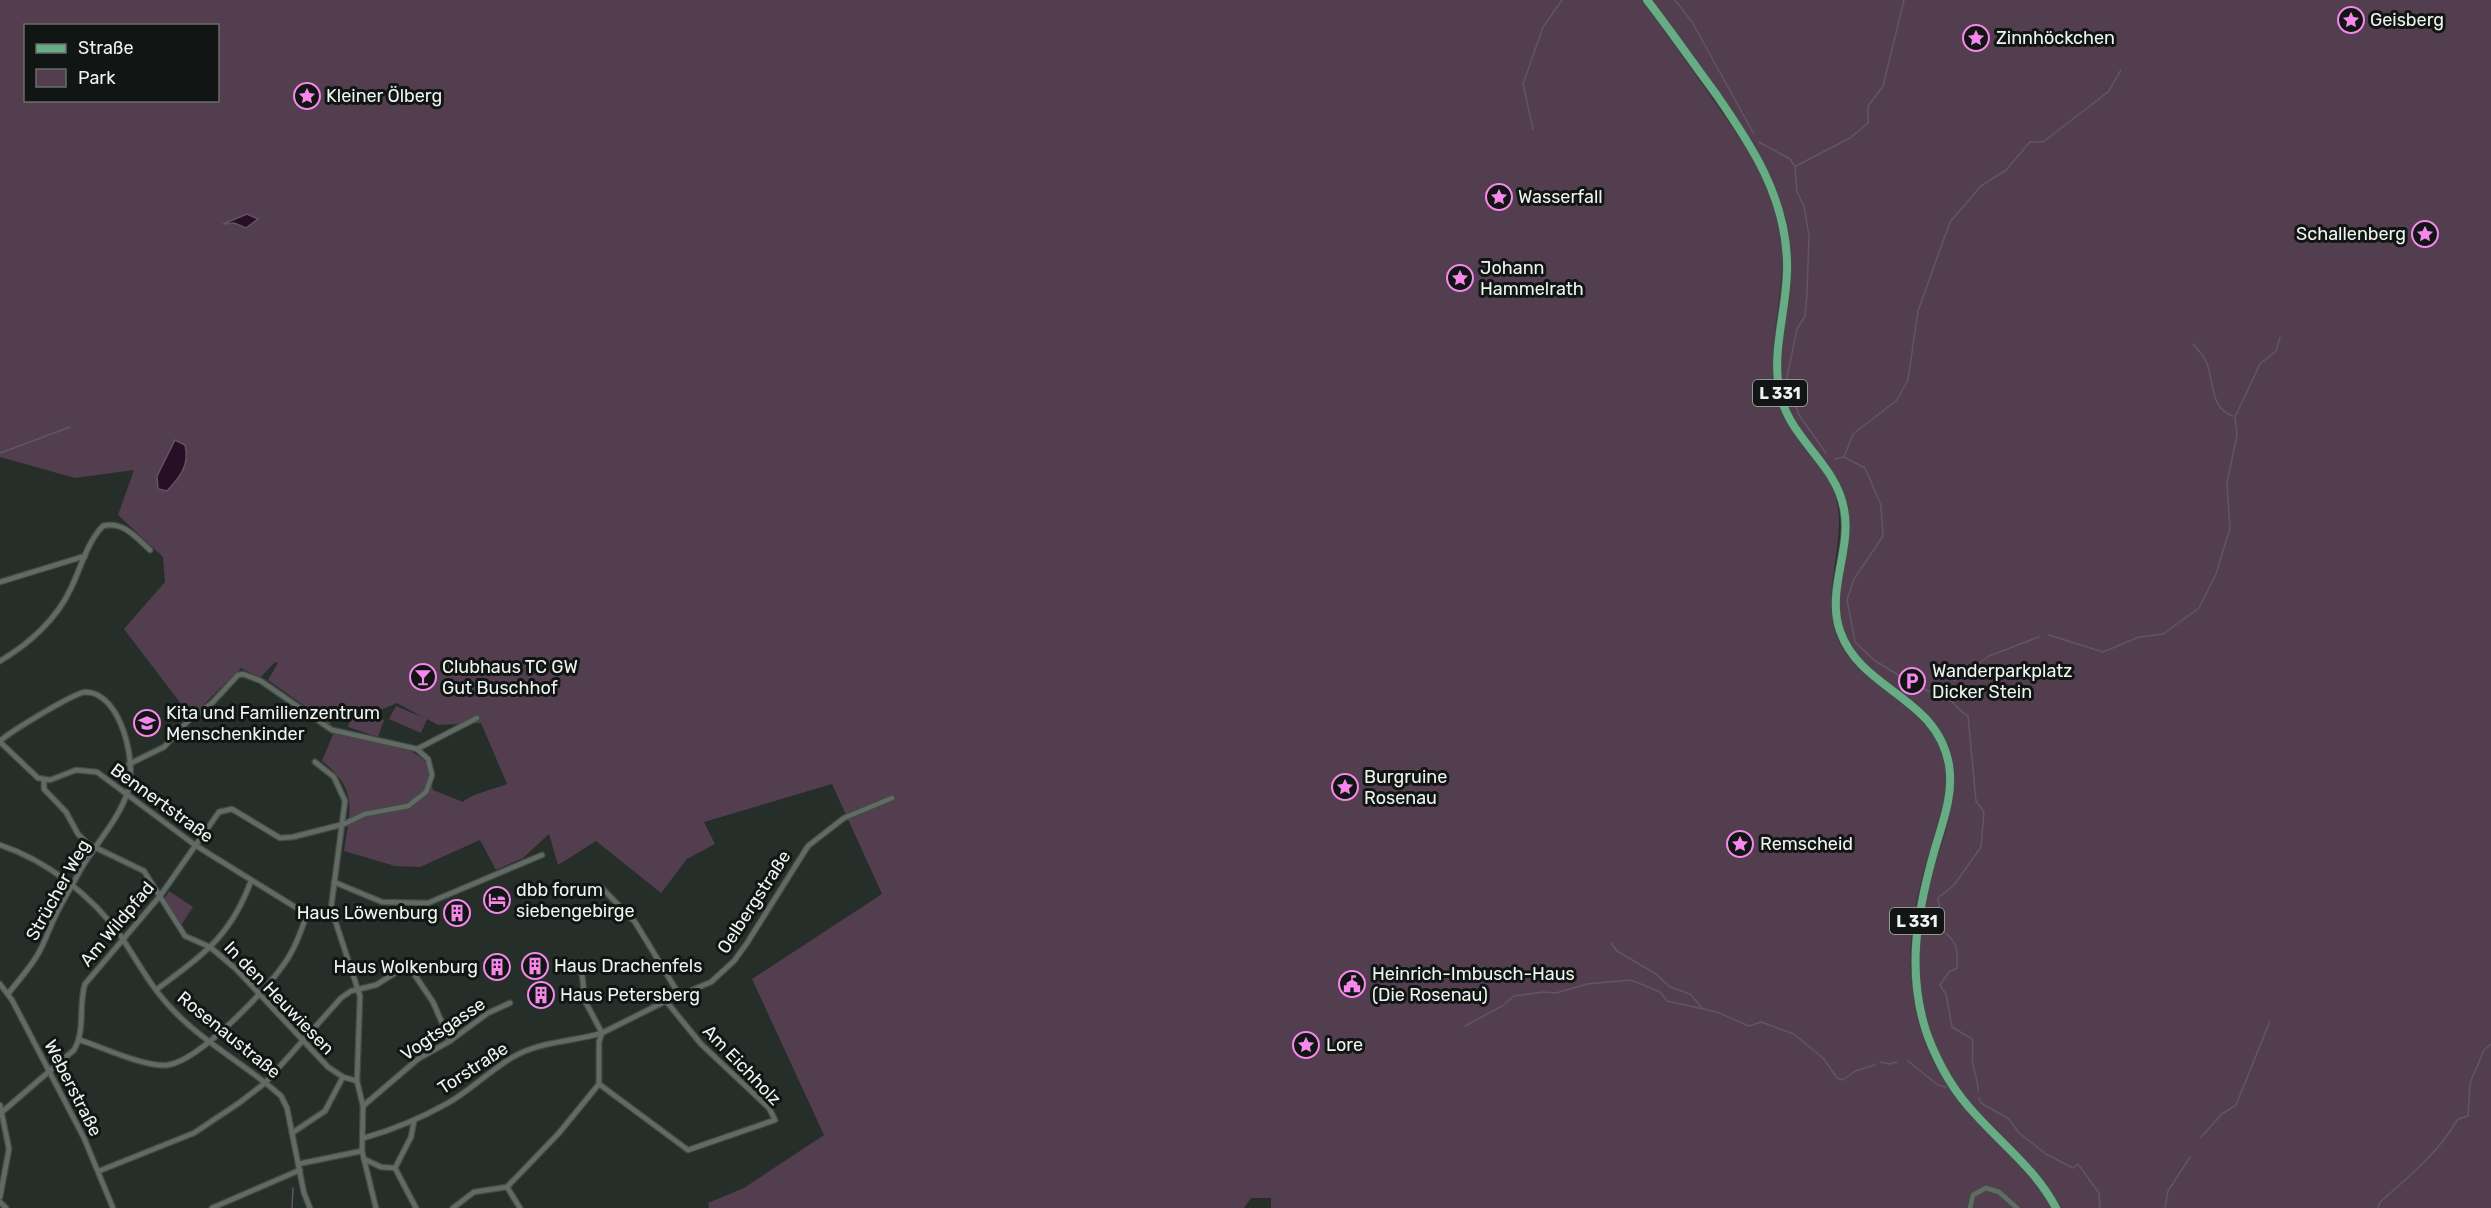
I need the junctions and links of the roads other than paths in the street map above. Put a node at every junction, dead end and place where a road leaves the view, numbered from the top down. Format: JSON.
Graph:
{"nodes":[{"id":1,"x":1647,"y":0,"type":"edge"},
{"id":2,"x":150,"y":550,"type":"dead end"},
{"id":3,"x":85,"y":556,"type":"junction"},
{"id":4,"x":0,"y":582,"type":"edge"},
{"id":5,"x":0,"y":661,"type":"edge"},
{"id":6,"x":477,"y":718,"type":"dead end"},
{"id":7,"x":0,"y":741,"type":"edge"},
{"id":8,"x":417,"y":749,"type":"junction"},
{"id":9,"x":315,"y":762,"type":"dead end"},
{"id":10,"x":129,"y":764,"type":"junction"},
{"id":11,"x":44,"y":780,"type":"junction"},
{"id":12,"x":126,"y":796,"type":"junction"},
{"id":13,"x":892,"y":798,"type":"dead end"},
{"id":14,"x":344,"y":824,"type":"junction"},
{"id":15,"x":195,"y":844,"type":"junction"},
{"id":16,"x":0,"y":845,"type":"edge"},
{"id":17,"x":95,"y":849,"type":"junction"},
{"id":18,"x":542,"y":855,"type":"dead end"},
{"id":19,"x":251,"y":881,"type":"junction"},
{"id":20,"x":334,"y":882,"type":"junction"},
{"id":21,"x":72,"y":886,"type":"junction"},
{"id":22,"x":601,"y":887,"type":"dead end"},
{"id":23,"x":160,"y":896,"type":"junction"},
{"id":24,"x":122,"y":938,"type":"junction"},
{"id":25,"x":210,"y":947,"type":"junction"},
{"id":26,"x":571,"y":965,"type":"dead end"},
{"id":27,"x":0,"y":984,"type":"edge"},
{"id":28,"x":358,"y":989,"type":"junction"},
{"id":29,"x":156,"y":990,"type":"junction"},
{"id":30,"x":260,"y":992,"type":"junction"},
{"id":31,"x":8,"y":994,"type":"junction"},
{"id":32,"x":680,"y":996,"type":"junction"},
{"id":33,"x":666,"y":1001,"type":"junction"},
{"id":34,"x":510,"y":1004,"type":"dead end"},
{"id":35,"x":602,"y":1033,"type":"junction"},
{"id":36,"x":80,"y":1040,"type":"junction"},
{"id":37,"x":302,"y":1040,"type":"junction"},
{"id":38,"x":450,"y":1041,"type":"junction"},
{"id":39,"x":209,"y":1042,"type":"junction"},
{"id":40,"x":49,"y":1071,"type":"junction"},
{"id":41,"x":343,"y":1077,"type":"junction"},
{"id":42,"x":357,"y":1081,"type":"junction"},
{"id":43,"x":265,"y":1083,"type":"junction"},
{"id":44,"x":599,"y":1084,"type":"junction"},
{"id":45,"x":0,"y":1105,"type":"edge"},
{"id":46,"x":363,"y":1106,"type":"junction"},
{"id":47,"x":2,"y":1115,"type":"edge"},
{"id":48,"x":414,"y":1121,"type":"junction"},
{"id":49,"x":292,"y":1133,"type":"junction"},
{"id":50,"x":364,"y":1138,"type":"junction"},
{"id":51,"x":362,"y":1151,"type":"junction"},
{"id":52,"x":364,"y":1159,"type":"junction"},
{"id":53,"x":299,"y":1167,"type":"junction"},
{"id":54,"x":395,"y":1168,"type":"junction"},
{"id":55,"x":99,"y":1171,"type":"junction"},
{"id":56,"x":507,"y":1187,"type":"junction"},
{"id":57,"x":0,"y":1197,"type":"edge"},
{"id":58,"x":0,"y":1202,"type":"edge"},
{"id":59,"x":6,"y":1208,"type":"edge"},
{"id":60,"x":113,"y":1208,"type":"edge"},
{"id":61,"x":212,"y":1208,"type":"edge"},
{"id":62,"x":310,"y":1208,"type":"edge"},
{"id":63,"x":376,"y":1208,"type":"edge"},
{"id":64,"x":416,"y":1208,"type":"edge"},
{"id":65,"x":453,"y":1208,"type":"edge"},
{"id":66,"x":520,"y":1208,"type":"edge"},
{"id":67,"x":1970,"y":1208,"type":"edge"},
{"id":68,"x":2017,"y":1208,"type":"edge"},
{"id":69,"x":2056,"y":1208,"type":"edge"}],
"edges":[{"from":1,"to":69,"type":"main road","number":"L 331"},
{"from":2,"to":3,"type":"street"},
{"from":3,"to":4,"type":"street"},
{"from":3,"to":5,"type":"street"},
{"from":6,"to":8,"type":"street"},
{"from":7,"to":10,"type":"street"},
{"from":7,"to":11,"type":"street"},
{"from":8,"to":10,"type":"street"},
{"from":8,"to":14,"type":"street"},
{"from":9,"to":14,"type":"street"},
{"from":10,"to":12,"type":"street"},
{"from":11,"to":12,"type":"street","name":"Bennertstraße"},
{"from":11,"to":17,"type":"street","name":"In den Heuwiesen"},
{"from":12,"to":15,"type":"street","name":"Bennertstraße"},
{"from":12,"to":17,"type":"street","name":"Strücher Weg"},
{"from":13,"to":32,"type":"street","name":"Oelbergstraße"},
{"from":14,"to":15,"type":"street","name":"Am Wildpfad"},
{"from":14,"to":20,"type":"street"},
{"from":15,"to":19,"type":"street","name":"Bennertstraße"},
{"from":15,"to":23,"type":"street","name":"Am Wildpfad"},
{"from":16,"to":21,"type":"street","name":"Rosenaustraße"},
{"from":17,"to":21,"type":"street","name":"Strücher Weg"},
{"from":17,"to":23,"type":"street","name":"In den Heuwiesen"},
{"from":18,"to":20,"type":"street"},
{"from":19,"to":25,"type":"street"},
{"from":19,"to":30,"type":"street","name":"Bennertstraße"},
{"from":20,"to":28,"type":"street"},
{"from":21,"to":24,"type":"street","name":"Rosenaustraße"},
{"from":21,"to":31,"type":"street","name":"Strücher Weg"},
{"from":22,"to":32,"type":"street"},
{"from":23,"to":24,"type":"street","name":"Am Wildpfad"},
{"from":23,"to":25,"type":"street","name":"In den Heuwiesen"},
{"from":24,"to":29,"type":"street","name":"Rosenaustraße"},
{"from":24,"to":36,"type":"street","name":"Am Wildpfad"},
{"from":25,"to":29,"type":"street"},
{"from":25,"to":30,"type":"street","name":"In den Heuwiesen"},
{"from":26,"to":35,"type":"street"},
{"from":27,"to":31,"type":"street","name":"Weberstraße"},
{"from":28,"to":37,"type":"street"},
{"from":28,"to":38,"type":"street"},
{"from":28,"to":42,"type":"street"},
{"from":29,"to":39,"type":"street","name":"Rosenaustraße"},
{"from":30,"to":37,"type":"street","name":"In den Heuwiesen"},
{"from":30,"to":39,"type":"street"},
{"from":31,"to":40,"type":"street","name":"Weberstraße"},
{"from":32,"to":33,"type":"street","name":"Oelbergstraße"},
{"from":33,"to":35,"type":"street","name":"Oelbergstraße"},
{"from":33,"to":44,"type":"street","name":"Am Eichholz"},
{"from":34,"to":38,"type":"street","name":"Vogtsgasse"},
{"from":35,"to":44,"type":"street"},
{"from":35,"to":48,"type":"street","name":"Torstraße"},
{"from":36,"to":39,"type":"street"},
{"from":36,"to":40,"type":"street"},
{"from":37,"to":41,"type":"street","name":"In den Heuwiesen"},
{"from":37,"to":43,"type":"street"},
{"from":38,"to":46,"type":"street","name":"Vogtsgasse"},
{"from":39,"to":43,"type":"street","name":"Rosenaustraße"},
{"from":40,"to":47,"type":"street"},
{"from":40,"to":55,"type":"street","name":"Weberstraße"},
{"from":41,"to":42,"type":"street","name":"In den Heuwiesen"},
{"from":41,"to":49,"type":"street"},
{"from":42,"to":46,"type":"street"},
{"from":43,"to":49,"type":"street","name":"Rosenaustraße"},
{"from":43,"to":55,"type":"street"},
{"from":44,"to":56,"type":"street"},
{"from":45,"to":47,"type":"street"},
{"from":46,"to":50,"type":"street"},
{"from":47,"to":57,"type":"street"},
{"from":48,"to":50,"type":"street","name":"Torstraße"},
{"from":48,"to":54,"type":"street"},
{"from":49,"to":53,"type":"street","name":"Rosenaustraße"},
{"from":50,"to":51,"type":"street"},
{"from":51,"to":52,"type":"street"},
{"from":51,"to":53,"type":"street"},
{"from":52,"to":54,"type":"street"},
{"from":52,"to":63,"type":"street"},
{"from":53,"to":61,"type":"street"},
{"from":53,"to":62,"type":"street","name":"Rosenaustraße"},
{"from":54,"to":64,"type":"street"},
{"from":55,"to":60,"type":"street","name":"Weberstraße"},
{"from":56,"to":65,"type":"street"},
{"from":56,"to":66,"type":"street"},
{"from":58,"to":59,"type":"street"},
{"from":67,"to":68,"type":"street"}]}
